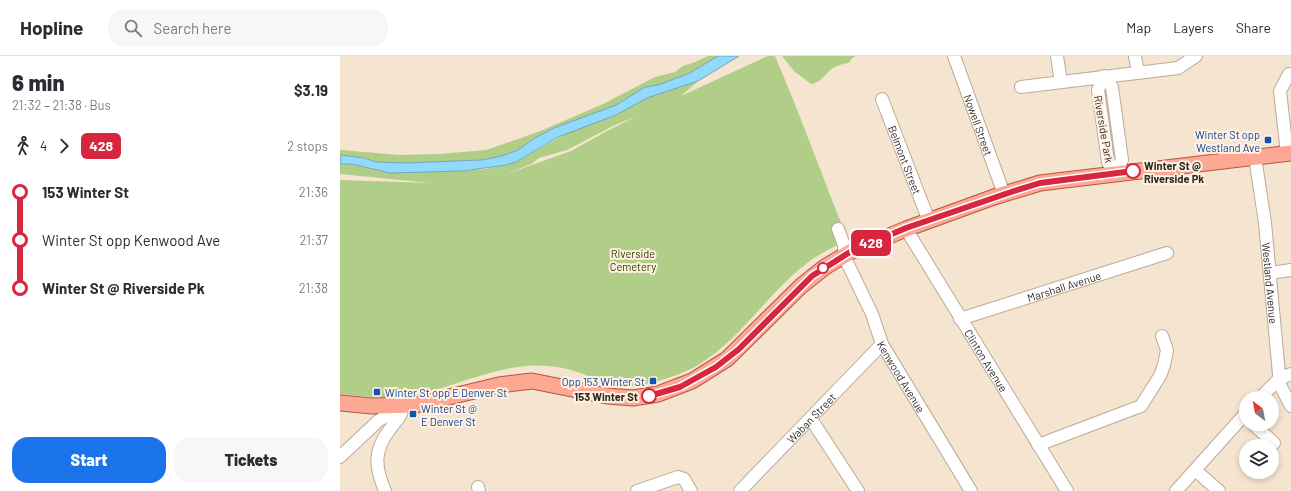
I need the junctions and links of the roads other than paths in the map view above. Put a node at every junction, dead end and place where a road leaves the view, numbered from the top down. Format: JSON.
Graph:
{"nodes":[{"id":1,"x":954,"y":56,"type":"edge"},
{"id":2,"x":1057,"y":56,"type":"edge"},
{"id":3,"x":1135,"y":56,"type":"edge"},
{"id":4,"x":1196,"y":56,"type":"edge"},
{"id":5,"x":1138,"y":73,"type":"junction"},
{"id":6,"x":1289,"y":74,"type":"dead end"},
{"id":7,"x":1104,"y":76,"type":"junction"},
{"id":8,"x":1061,"y":82,"type":"junction"},
{"id":9,"x":1021,"y":87,"type":"dead end"},
{"id":10,"x":882,"y":99,"type":"dead end"},
{"id":11,"x":1289,"y":153,"type":"edge"},
{"id":12,"x":1255,"y":157,"type":"junction"},
{"id":13,"x":1114,"y":174,"type":"junction"},
{"id":14,"x":1004,"y":194,"type":"junction"},
{"id":15,"x":929,"y":221,"type":"junction"},
{"id":16,"x":906,"y":228,"type":"junction"},
{"id":17,"x":838,"y":230,"type":"dead end"},
{"id":18,"x":1167,"y":253,"type":"dead end"},
{"id":19,"x":844,"y":256,"type":"junction"},
{"id":20,"x":1291,"y":270,"type":"edge"},
{"id":21,"x":1270,"y":273,"type":"junction"},
{"id":22,"x":960,"y":319,"type":"junction"},
{"id":23,"x":1162,"y":336,"type":"dead end"},
{"id":24,"x":882,"y":344,"type":"junction"},
{"id":25,"x":1291,"y":374,"type":"edge"},
{"id":26,"x":1279,"y":378,"type":"junction"},
{"id":27,"x":1267,"y":391,"type":"edge"},
{"id":28,"x":340,"y":403,"type":"edge"},
{"id":29,"x":404,"y":405,"type":"junction"},
{"id":30,"x":1291,"y":406,"type":"edge"},
{"id":31,"x":810,"y":419,"type":"junction"},
{"id":32,"x":1239,"y":422,"type":"edge"},
{"id":33,"x":1261,"y":431,"type":"edge"},
{"id":34,"x":1270,"y":439,"type":"edge"},
{"id":35,"x":1038,"y":445,"type":"junction"},
{"id":36,"x":340,"y":457,"type":"edge"},
{"id":37,"x":1195,"y":470,"type":"junction"},
{"id":38,"x":385,"y":491,"type":"edge"},
{"id":39,"x":637,"y":491,"type":"edge"},
{"id":40,"x":691,"y":491,"type":"edge"},
{"id":41,"x":740,"y":491,"type":"edge"},
{"id":42,"x":858,"y":491,"type":"edge"},
{"id":43,"x":971,"y":491,"type":"edge"},
{"id":44,"x":1067,"y":491,"type":"edge"},
{"id":45,"x":1176,"y":491,"type":"edge"},
{"id":46,"x":1219,"y":491,"type":"edge"}],
"edges":[{"from":1,"to":14,"type":"street","name":"Nowell Street"},
{"from":2,"to":8,"type":"street"},
{"from":3,"to":5,"type":"street"},
{"from":4,"to":5,"type":"street"},
{"from":5,"to":7,"type":"street"},
{"from":6,"to":11,"type":"street"},
{"from":7,"to":8,"type":"street"},
{"from":7,"to":13,"type":"street","name":"Riverside Park"},
{"from":8,"to":9,"type":"street"},
{"from":10,"to":15,"type":"street","name":"Belmont Street"},
{"from":11,"to":12,"type":"main road"},
{"from":12,"to":13,"type":"main road"},
{"from":12,"to":21,"type":"street","name":"Westland Avenue"},
{"from":13,"to":14,"type":"main road"},
{"from":14,"to":15,"type":"main road"},
{"from":15,"to":16,"type":"main road"},
{"from":16,"to":19,"type":"main road"},
{"from":16,"to":22,"type":"street","name":"Clinton Avenue"},
{"from":17,"to":19,"type":"street","name":"Kenwood Avenue"},
{"from":18,"to":22,"type":"street","name":"Marshall Avenue"},
{"from":19,"to":24,"type":"street","name":"Kenwood Avenue"},
{"from":19,"to":29,"type":"main road"},
{"from":20,"to":21,"type":"street"},
{"from":21,"to":26,"type":"street","name":"Westland Avenue"},
{"from":22,"to":35,"type":"street","name":"Clinton Avenue"},
{"from":23,"to":35,"type":"street"},
{"from":24,"to":31,"type":"street","name":"Waban Street"},
{"from":24,"to":43,"type":"street","name":"Kenwood Avenue"},
{"from":25,"to":26,"type":"street"},
{"from":26,"to":27,"type":"street"},
{"from":26,"to":30,"type":"street","name":"Westland Avenue"},
{"from":28,"to":29,"type":"main road"},
{"from":29,"to":36,"type":"street"},
{"from":29,"to":38,"type":"street"},
{"from":31,"to":41,"type":"street","name":"Waban Street"},
{"from":31,"to":42,"type":"street"},
{"from":32,"to":37,"type":"street"},
{"from":33,"to":34,"type":"street"},
{"from":35,"to":44,"type":"street","name":"Clinton Avenue"},
{"from":37,"to":45,"type":"street"},
{"from":37,"to":46,"type":"street"},
{"from":39,"to":40,"type":"street"}]}
